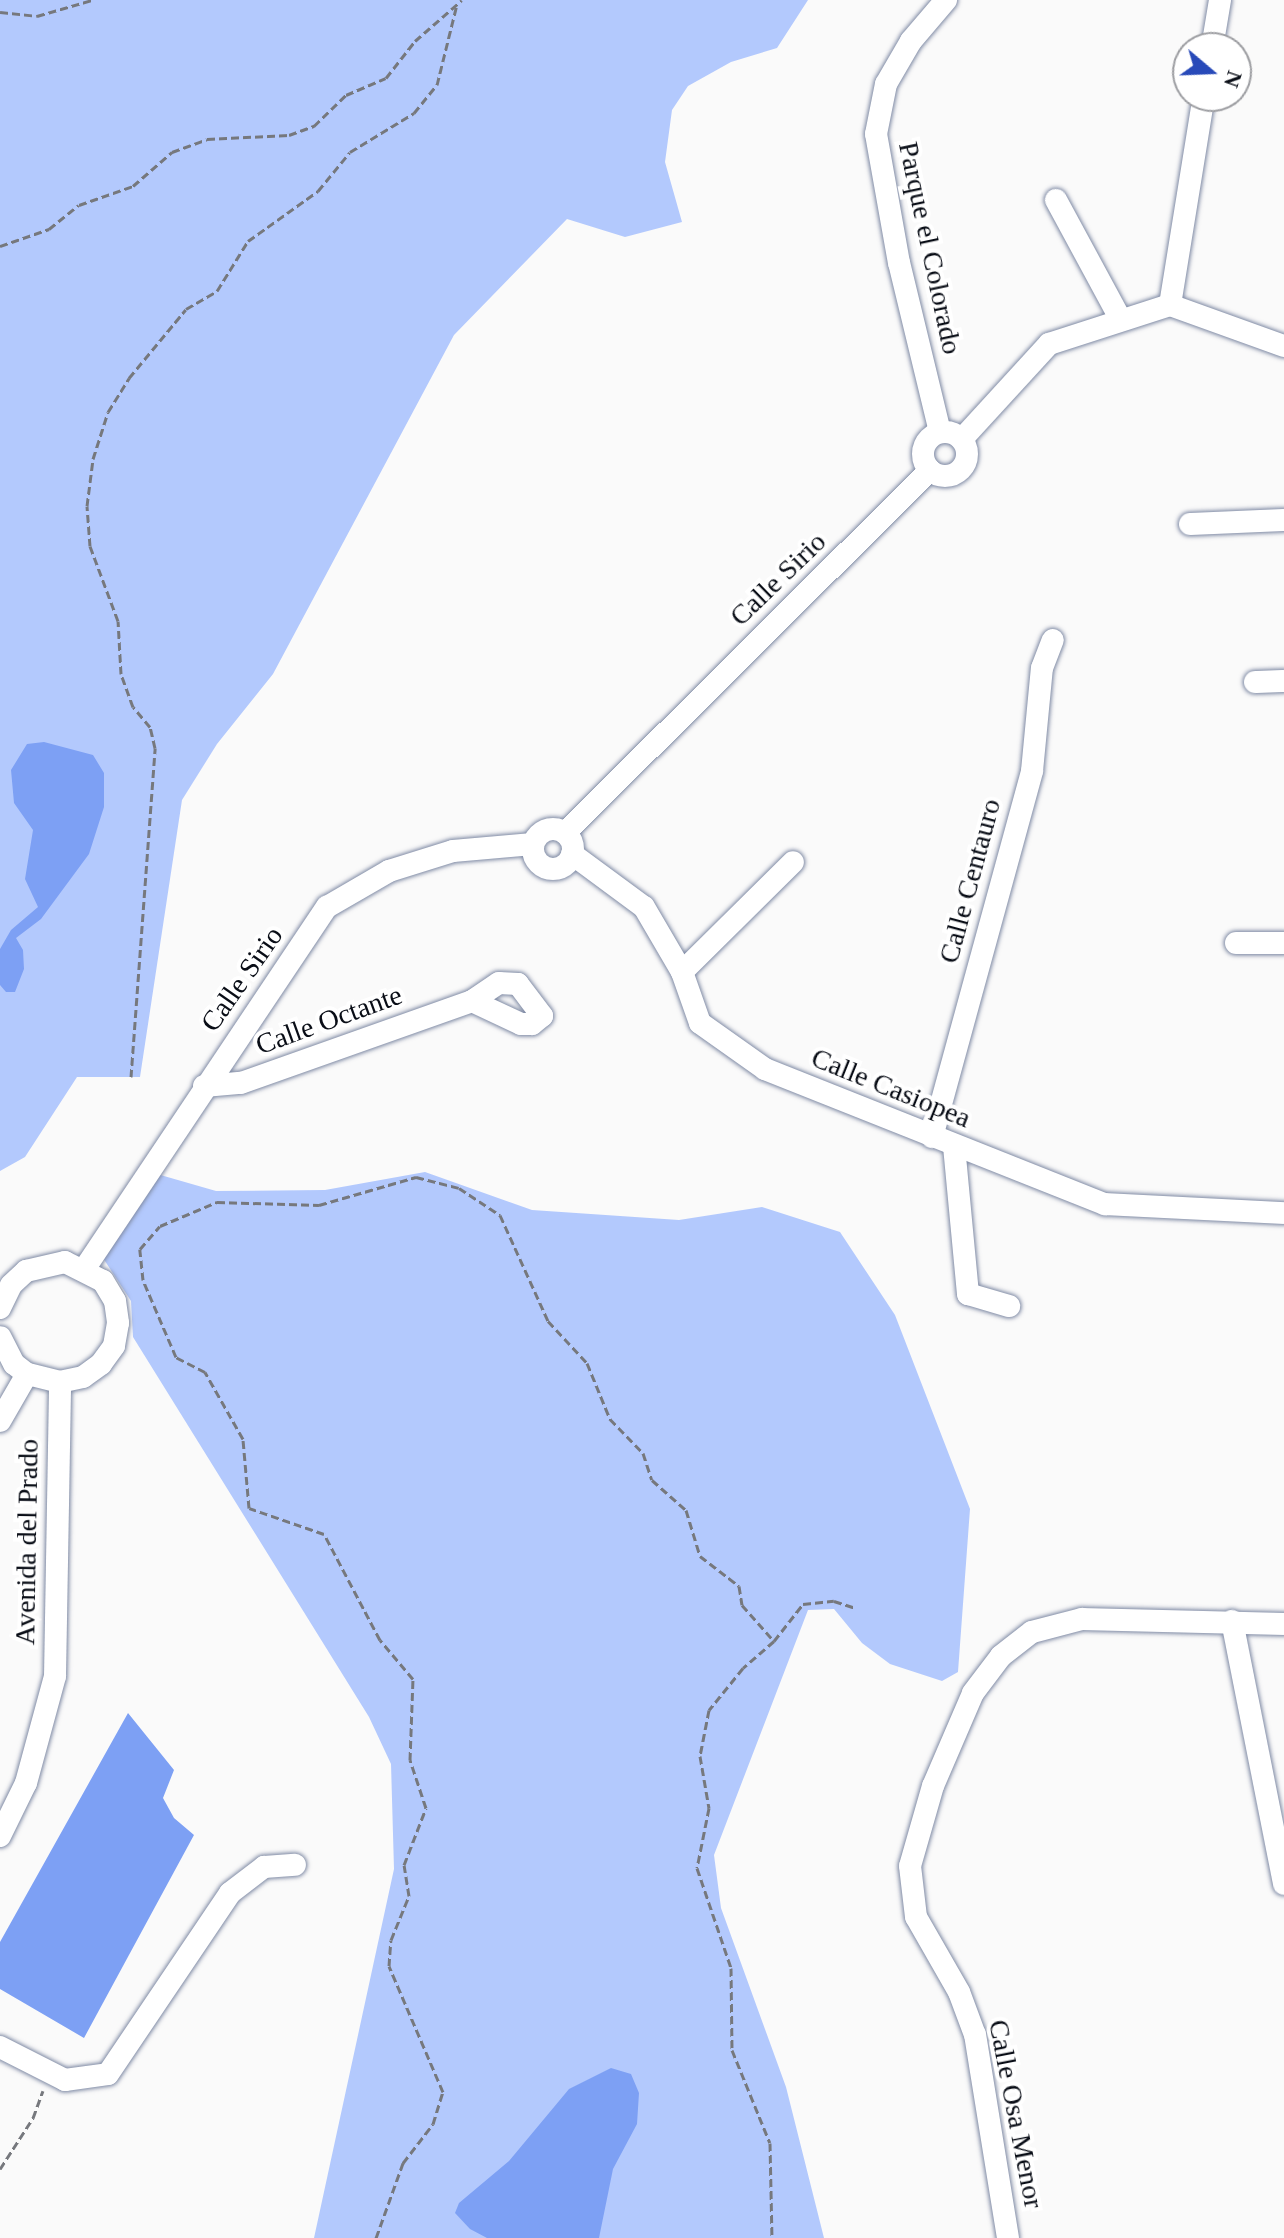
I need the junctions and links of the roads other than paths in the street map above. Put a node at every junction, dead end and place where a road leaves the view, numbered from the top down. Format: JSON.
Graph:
{"nodes":[{"id":1,"x":946,"y":0,"type":"edge"},
{"id":2,"x":1220,"y":0,"type":"edge"},
{"id":3,"x":1215,"y":32,"type":"edge"},
{"id":4,"x":1201,"y":112,"type":"edge"},
{"id":5,"x":1056,"y":200,"type":"dead end"},
{"id":6,"x":1170,"y":305,"type":"junction"},
{"id":7,"x":1121,"y":320,"type":"junction"},
{"id":8,"x":1284,"y":346,"type":"edge"},
{"id":9,"x":940,"y":432,"type":"junction"},
{"id":10,"x":962,"y":439,"type":"junction"},
{"id":11,"x":930,"y":470,"type":"junction"},
{"id":12,"x":1284,"y":520,"type":"edge"},
{"id":13,"x":1190,"y":524,"type":"dead end"},
{"id":14,"x":1053,"y":640,"type":"dead end"},
{"id":15,"x":1284,"y":681,"type":"edge"},
{"id":16,"x":1255,"y":682,"type":"dead end"},
{"id":17,"x":568,"y":843,"type":"junction"},
{"id":18,"x":533,"y":844,"type":"junction"},
{"id":19,"x":793,"y":862,"type":"dead end"},
{"id":20,"x":1236,"y":943,"type":"dead end"},
{"id":21,"x":1284,"y":943,"type":"edge"},
{"id":22,"x":682,"y":972,"type":"junction"},
{"id":23,"x":472,"y":1001,"type":"dead end"},
{"id":24,"x":204,"y":1086,"type":"junction"},
{"id":25,"x":932,"y":1137,"type":"junction"},
{"id":26,"x":954,"y":1146,"type":"junction"},
{"id":27,"x":1284,"y":1213,"type":"edge"},
{"id":28,"x":85,"y":1268,"type":"junction"},
{"id":29,"x":0,"y":1305,"type":"edge"},
{"id":30,"x":1009,"y":1306,"type":"dead end"},
{"id":31,"x":0,"y":1337,"type":"edge"},
{"id":32,"x":27,"y":1374,"type":"junction"},
{"id":33,"x":60,"y":1382,"type":"junction"},
{"id":34,"x":0,"y":1421,"type":"edge"},
{"id":35,"x":1232,"y":1621,"type":"junction"},
{"id":36,"x":1284,"y":1624,"type":"edge"},
{"id":37,"x":0,"y":1836,"type":"edge"},
{"id":38,"x":295,"y":1865,"type":"dead end"},
{"id":39,"x":1284,"y":1884,"type":"edge"},
{"id":40,"x":0,"y":2047,"type":"edge"},
{"id":41,"x":1008,"y":2238,"type":"edge"}],
"edges":[{"from":1,"to":9,"type":"street","name":"Parque el Colorado"},
{"from":2,"to":3,"type":"street"},
{"from":4,"to":6,"type":"street"},
{"from":5,"to":7,"type":"street"},
{"from":6,"to":7,"type":"street"},
{"from":6,"to":8,"type":"street"},
{"from":7,"to":10,"type":"street"},
{"from":9,"to":10,"type":"street"},
{"from":9,"to":11,"type":"street"},
{"from":10,"to":11,"type":"street"},
{"from":11,"to":17,"type":"street","name":"Calle Sirio"},
{"from":12,"to":13,"type":"street"},
{"from":14,"to":25,"type":"street","name":"Calle Centauro"},
{"from":15,"to":16,"type":"street"},
{"from":17,"to":18,"type":"street"},
{"from":17,"to":18,"type":"street"},
{"from":17,"to":22,"type":"street","name":"Calle Casiopea"},
{"from":18,"to":24,"type":"street","name":"Calle Sirio"},
{"from":19,"to":22,"type":"street"},
{"from":20,"to":21,"type":"street"},
{"from":22,"to":25,"type":"street","name":"Calle Casiopea"},
{"from":23,"to":24,"type":"street","name":"Calle Octante"},
{"from":24,"to":28,"type":"street","name":"Calle Sirio"},
{"from":25,"to":26,"type":"street","name":"Calle Casiopea"},
{"from":26,"to":27,"type":"street","name":"Calle Casiopea"},
{"from":26,"to":30,"type":"street"},
{"from":28,"to":29,"type":"street"},
{"from":28,"to":33,"type":"street"},
{"from":31,"to":32,"type":"street"},
{"from":32,"to":33,"type":"street"},
{"from":32,"to":34,"type":"street"},
{"from":33,"to":37,"type":"street","name":"Avenida del Prado"},
{"from":35,"to":36,"type":"street","name":"Calle Osa Menor"},
{"from":35,"to":39,"type":"street"},
{"from":35,"to":41,"type":"street","name":"Calle Osa Menor"},
{"from":38,"to":40,"type":"street"}]}
